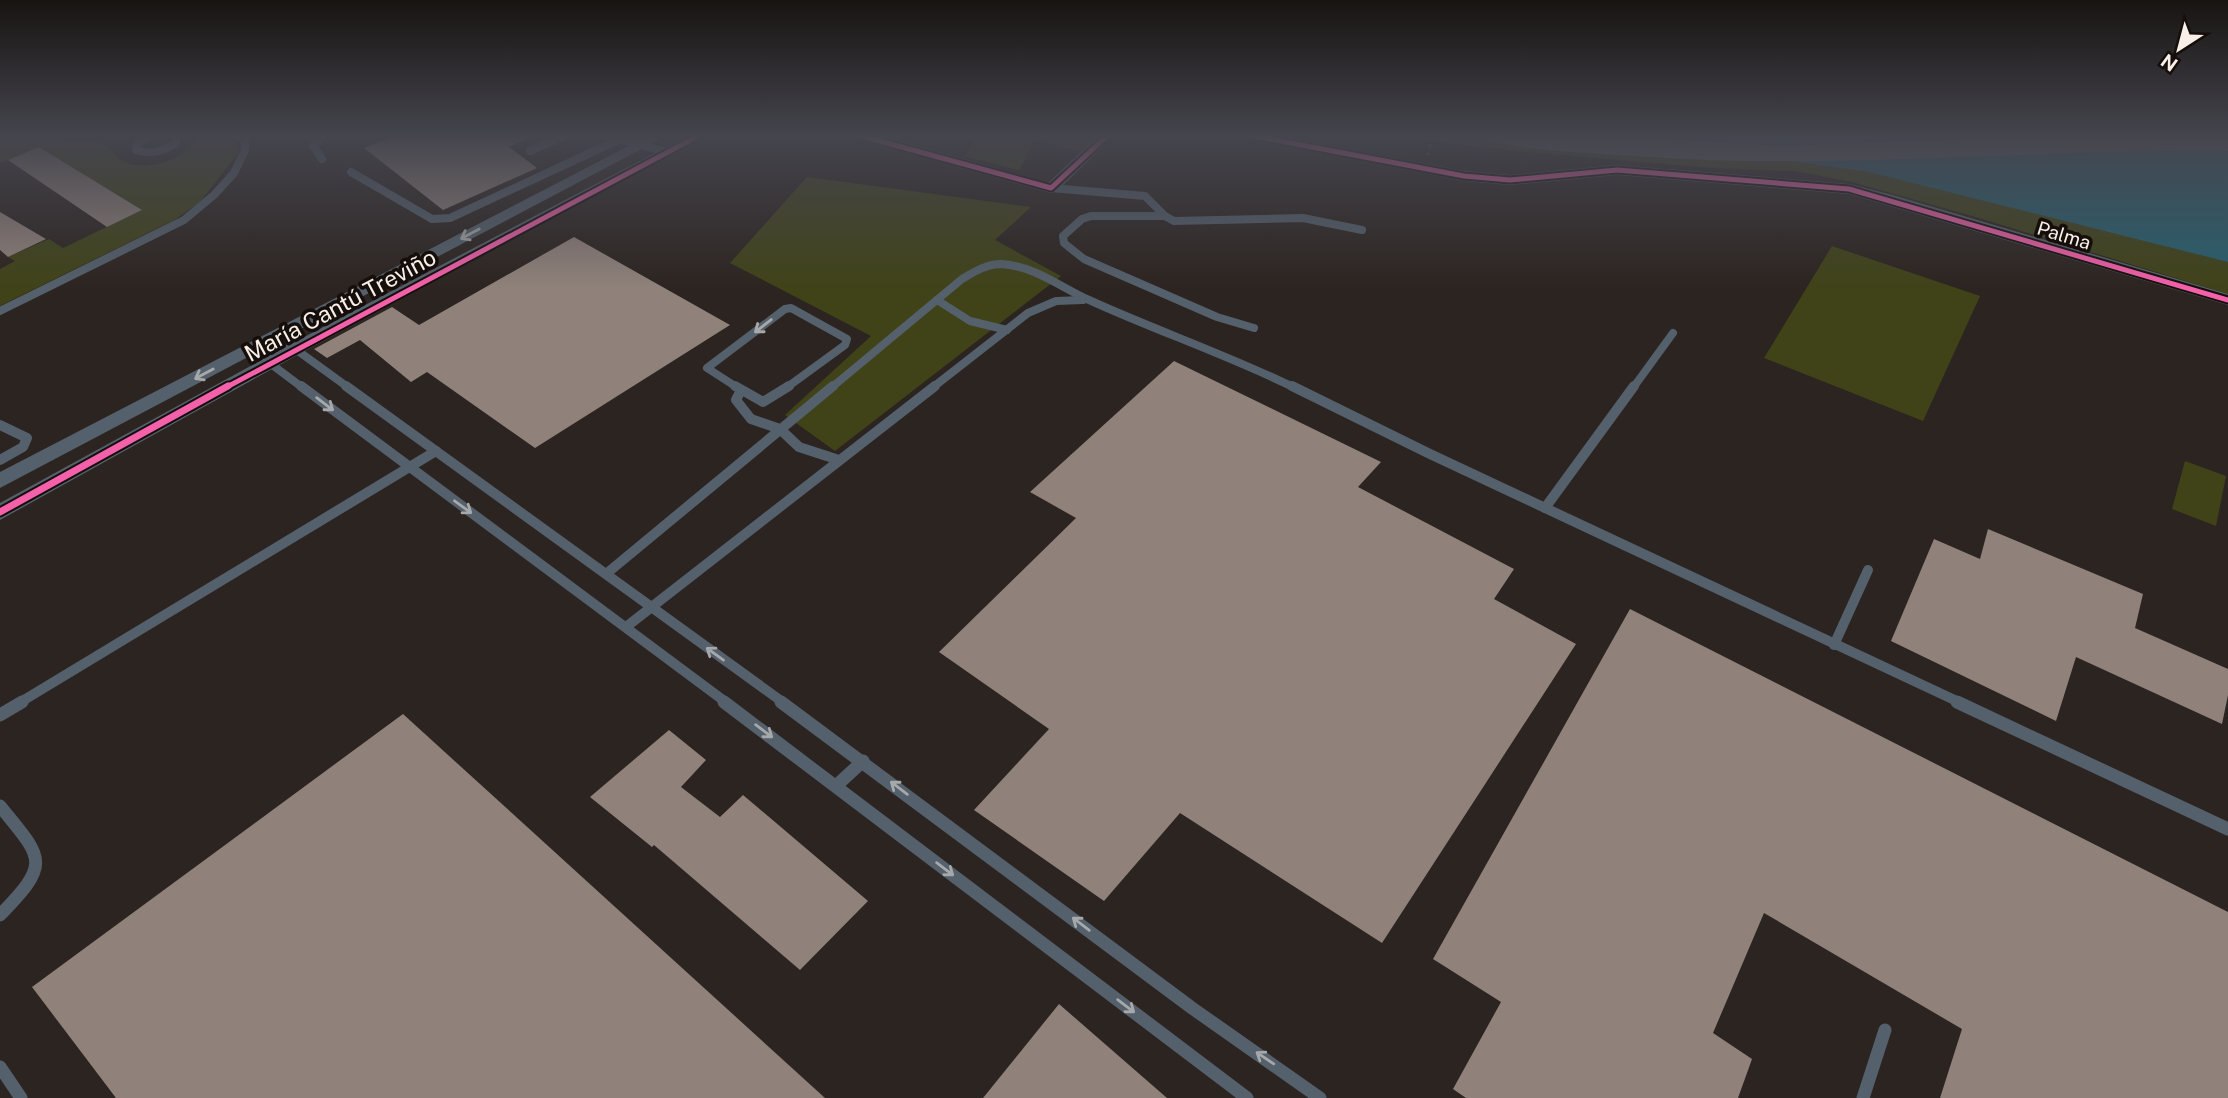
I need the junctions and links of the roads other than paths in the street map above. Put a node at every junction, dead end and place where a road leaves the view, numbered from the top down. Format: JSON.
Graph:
{"nodes":[{"id":1,"x":221,"y":186,"type":"edge"},
{"id":2,"x":376,"y":186,"type":"edge"},
{"id":3,"x":518,"y":186,"type":"edge"},
{"id":4,"x":561,"y":186,"type":"edge"},
{"id":5,"x":588,"y":186,"type":"edge"},
{"id":6,"x":1044,"y":186,"type":"edge"},
{"id":7,"x":1819,"y":186,"type":"edge"},
{"id":8,"x":1051,"y":188,"type":"joint"},
{"id":9,"x":1163,"y":216,"type":"junction"},
{"id":10,"x":1362,"y":230,"type":"dead end"},
{"id":11,"x":937,"y":300,"type":"junction"},
{"id":12,"x":1088,"y":300,"type":"junction"},
{"id":13,"x":2228,"y":300,"type":"edge"},
{"id":14,"x":0,"y":311,"type":"edge"},
{"id":15,"x":1254,"y":328,"type":"dead end"},
{"id":16,"x":1007,"y":330,"type":"junction"},
{"id":17,"x":1673,"y":333,"type":"dead end"},
{"id":18,"x":276,"y":335,"type":"junction"},
{"id":19,"x":251,"y":349,"type":"junction"},
{"id":20,"x":295,"y":349,"type":"junction"},
{"id":21,"x":270,"y":363,"type":"junction"},
{"id":22,"x":741,"y":390,"type":"junction"},
{"id":23,"x":0,"y":425,"type":"edge"},
{"id":24,"x":780,"y":429,"type":"junction"},
{"id":25,"x":436,"y":451,"type":"junction"},
{"id":26,"x":0,"y":460,"type":"edge"},
{"id":27,"x":839,"y":460,"type":"junction"},
{"id":28,"x":408,"y":467,"type":"junction"},
{"id":29,"x":0,"y":481,"type":"edge"},
{"id":30,"x":1545,"y":508,"type":"junction"},
{"id":31,"x":0,"y":512,"type":"edge"},
{"id":32,"x":1868,"y":570,"type":"dead end"},
{"id":33,"x":606,"y":574,"type":"junction"},
{"id":34,"x":652,"y":607,"type":"junction"},
{"id":35,"x":626,"y":627,"type":"junction"},
{"id":36,"x":1834,"y":645,"type":"junction"},
{"id":37,"x":0,"y":715,"type":"edge"},
{"id":38,"x":863,"y":761,"type":"junction"},
{"id":39,"x":836,"y":786,"type":"junction"},
{"id":40,"x":0,"y":806,"type":"edge"},
{"id":41,"x":2228,"y":829,"type":"edge"},
{"id":42,"x":0,"y":915,"type":"edge"},
{"id":43,"x":1885,"y":1030,"type":"dead end"},
{"id":44,"x":0,"y":1067,"type":"edge"},
{"id":45,"x":21,"y":1098,"type":"edge"},
{"id":46,"x":1247,"y":1098,"type":"edge"},
{"id":47,"x":1320,"y":1098,"type":"edge"},
{"id":48,"x":1863,"y":1098,"type":"edge"}],
"edges":[{"from":1,"to":14,"type":"lane"},
{"from":2,"to":3,"type":"lane"},
{"from":4,"to":18,"type":"street","name":"María Cantú Treviño","one_way":true},
{"from":5,"to":20,"type":"street","name":"María Cantú Treviño"},
{"from":6,"to":8,"type":"street"},
{"from":7,"to":13,"type":"street","name":"Palma"},
{"from":8,"to":9,"type":"lane"},
{"from":9,"to":10,"type":"lane"},
{"from":9,"to":15,"type":"lane"},
{"from":11,"to":12,"type":"lane"},
{"from":11,"to":16,"type":"lane"},
{"from":11,"to":24,"type":"lane"},
{"from":12,"to":16,"type":"lane"},
{"from":12,"to":30,"type":"lane"},
{"from":16,"to":27,"type":"lane"},
{"from":17,"to":30,"type":"lane"},
{"from":18,"to":19,"type":"street","name":"María Cantú Treviño"},
{"from":18,"to":20,"type":"lane"},
{"from":19,"to":21,"type":"lane"},
{"from":19,"to":29,"type":"street","name":"María Cantú Treviño","one_way":true},
{"from":20,"to":21,"type":"street","name":"María Cantú Treviño"},
{"from":20,"to":25,"type":"lane"},
{"from":21,"to":28,"type":"lane","one_way":true},
{"from":21,"to":31,"type":"street","name":"María Cantú Treviño"},
{"from":22,"to":22,"type":"lane","one_way":true},
{"from":22,"to":24,"type":"lane"},
{"from":23,"to":26,"type":"lane"},
{"from":24,"to":27,"type":"lane"},
{"from":24,"to":33,"type":"lane"},
{"from":25,"to":28,"type":"lane"},
{"from":25,"to":33,"type":"lane"},
{"from":27,"to":34,"type":"lane"},
{"from":28,"to":35,"type":"lane","one_way":true},
{"from":28,"to":37,"type":"lane"},
{"from":30,"to":36,"type":"lane"},
{"from":32,"to":36,"type":"lane"},
{"from":33,"to":34,"type":"lane"},
{"from":34,"to":35,"type":"lane"},
{"from":38,"to":34,"type":"lane","one_way":true},
{"from":35,"to":39,"type":"lane","one_way":true},
{"from":36,"to":41,"type":"lane"},
{"from":38,"to":39,"type":"lane"},
{"from":47,"to":38,"type":"lane","one_way":true},
{"from":39,"to":46,"type":"lane","one_way":true},
{"from":40,"to":42,"type":"lane"},
{"from":43,"to":48,"type":"lane"},
{"from":44,"to":45,"type":"lane"}]}
